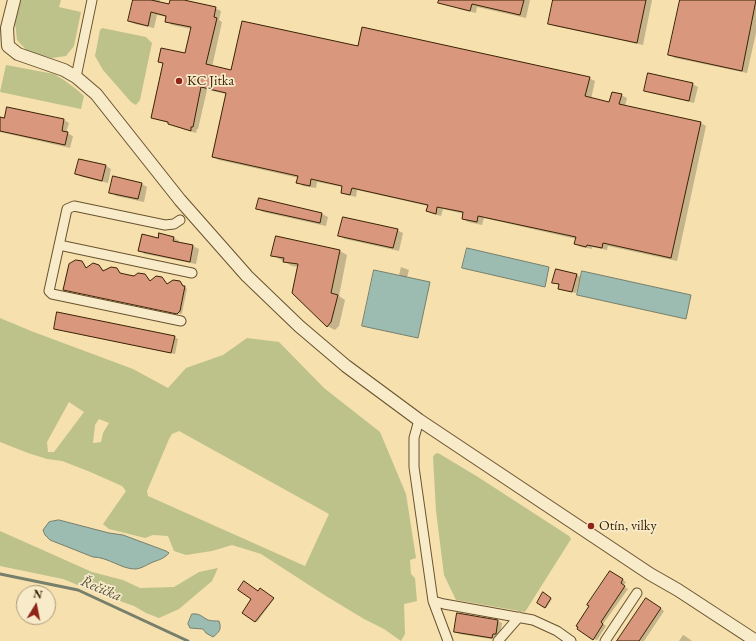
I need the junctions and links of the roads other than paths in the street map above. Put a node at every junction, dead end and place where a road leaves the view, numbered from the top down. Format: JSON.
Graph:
{"nodes":[{"id":1,"x":14,"y":0,"type":"edge"},
{"id":2,"x":92,"y":0,"type":"edge"},
{"id":3,"x":76,"y":77,"type":"junction"},
{"id":4,"x":180,"y":220,"type":"dead end"},
{"id":5,"x":59,"y":245,"type":"junction"},
{"id":6,"x":192,"y":273,"type":"dead end"},
{"id":7,"x":181,"y":321,"type":"dead end"},
{"id":8,"x":419,"y":420,"type":"junction"},
{"id":9,"x":637,"y":593,"type":"dead end"},
{"id":10,"x":433,"y":601,"type":"junction"},
{"id":11,"x":519,"y":617,"type":"junction"},
{"id":12,"x":448,"y":641,"type":"edge"},
{"id":13,"x":498,"y":641,"type":"edge"},
{"id":14,"x":571,"y":641,"type":"edge"},
{"id":15,"x":606,"y":641,"type":"edge"},
{"id":16,"x":756,"y":641,"type":"edge"}],
"edges":[{"from":1,"to":3,"type":"street"},
{"from":2,"to":3,"type":"street"},
{"from":3,"to":8,"type":"street"},
{"from":4,"to":5,"type":"street"},
{"from":5,"to":6,"type":"street"},
{"from":5,"to":7,"type":"street"},
{"from":8,"to":10,"type":"street"},
{"from":8,"to":16,"type":"street"},
{"from":9,"to":15,"type":"street"},
{"from":10,"to":11,"type":"street"},
{"from":10,"to":12,"type":"street"},
{"from":11,"to":13,"type":"street"},
{"from":11,"to":14,"type":"street"}]}
